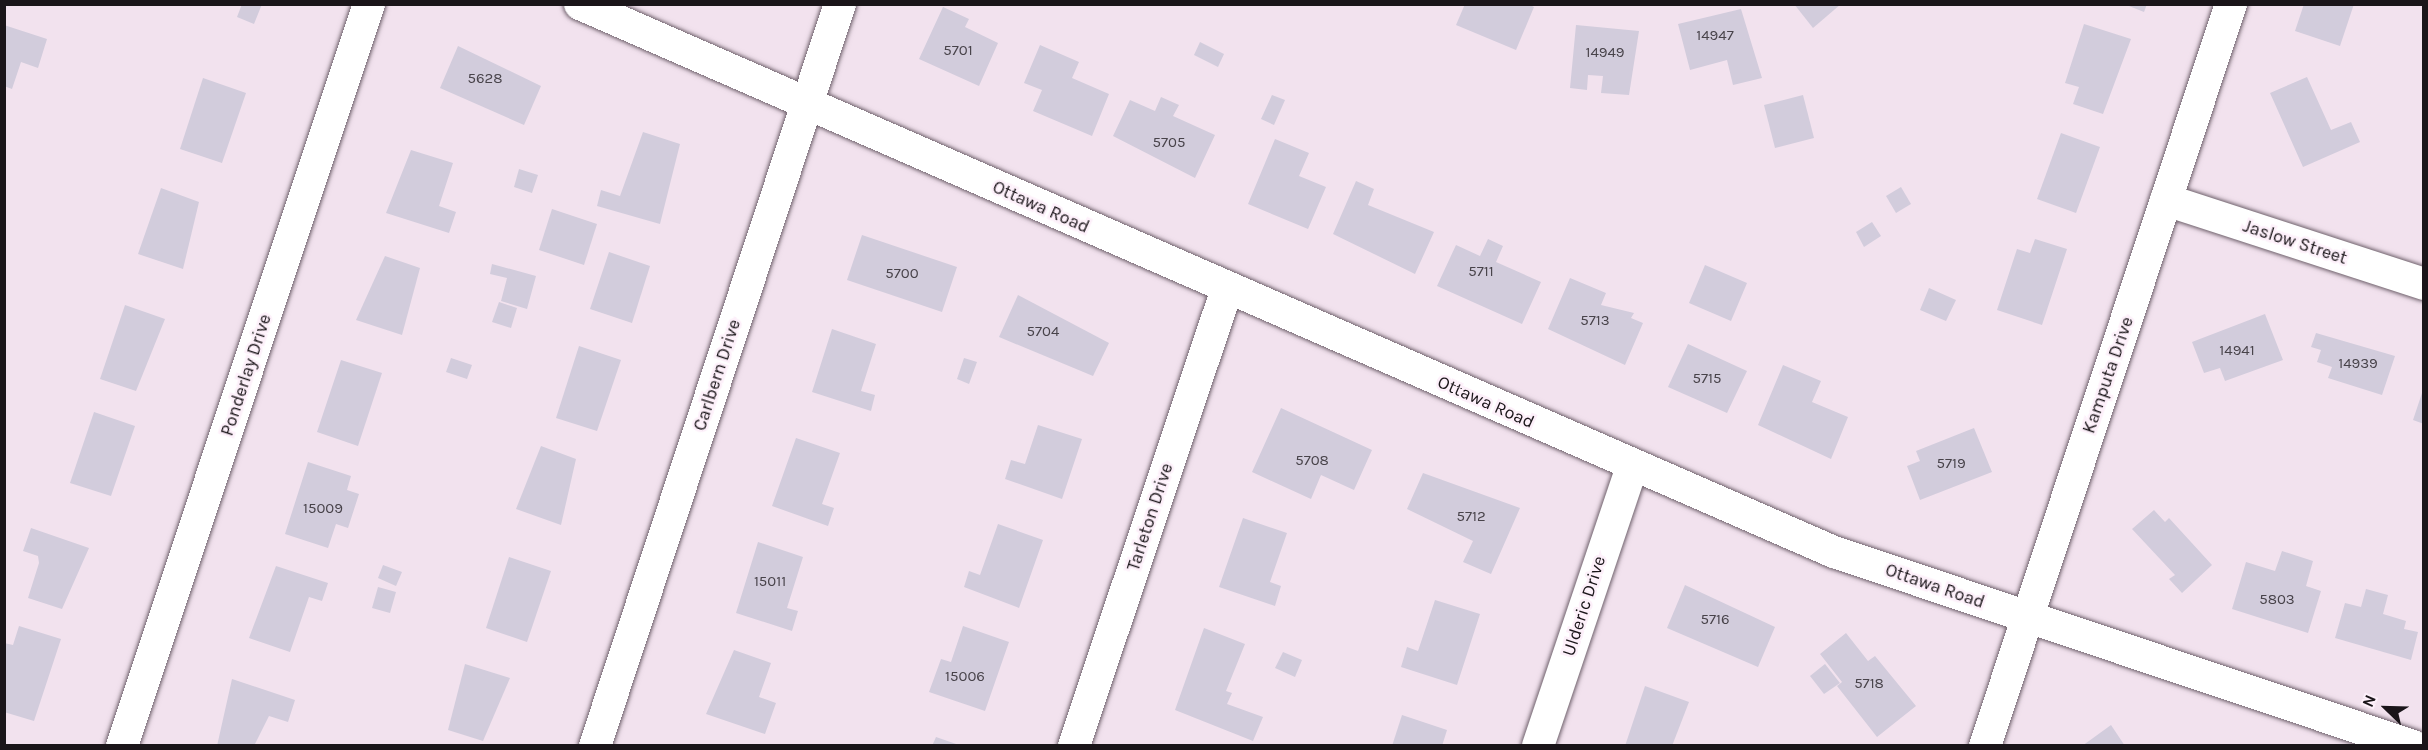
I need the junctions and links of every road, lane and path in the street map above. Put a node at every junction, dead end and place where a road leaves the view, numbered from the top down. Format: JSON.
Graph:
{"nodes":[{"id":1,"x":369,"y":4,"type":"edge"},
{"id":2,"x":579,"y":4,"type":"edge"},
{"id":3,"x":840,"y":4,"type":"edge"},
{"id":4,"x":2230,"y":4,"type":"edge"},
{"id":5,"x":807,"y":103,"type":"junction"},
{"id":6,"x":2166,"y":200,"type":"junction"},
{"id":7,"x":2424,"y":284,"type":"edge"},
{"id":8,"x":1227,"y":289,"type":"junction"},
{"id":9,"x":1632,"y":466,"type":"junction"},
{"id":10,"x":2027,"y":618,"type":"junction"},
{"id":11,"x":122,"y":746,"type":"edge"},
{"id":12,"x":595,"y":746,"type":"edge"},
{"id":13,"x":1074,"y":746,"type":"edge"},
{"id":14,"x":1538,"y":746,"type":"edge"},
{"id":15,"x":1985,"y":746,"type":"edge"},
{"id":16,"x":2413,"y":746,"type":"edge"}],
"edges":[{"from":1,"to":11,"type":"street","name":"Ponderlay Drive"},
{"from":2,"to":5,"type":"street","name":"Ottawa Road"},
{"from":3,"to":5,"type":"street","name":"Carlbern Drive"},
{"from":4,"to":6,"type":"street","name":"Kamputa Drive"},
{"from":5,"to":8,"type":"street","name":"Ottawa Road"},
{"from":5,"to":12,"type":"street","name":"Carlbern Drive"},
{"from":6,"to":7,"type":"street","name":"Jaslow Street"},
{"from":6,"to":10,"type":"street","name":"Kamputa Drive"},
{"from":8,"to":9,"type":"street","name":"Ottawa Road"},
{"from":8,"to":13,"type":"street","name":"Tarleton Drive"},
{"from":9,"to":10,"type":"street","name":"Ottawa Road"},
{"from":9,"to":14,"type":"street","name":"Ulderic Drive"},
{"from":10,"to":15,"type":"street","name":"Kamputa Drive"},
{"from":10,"to":16,"type":"street","name":"Ottawa Road"}]}
